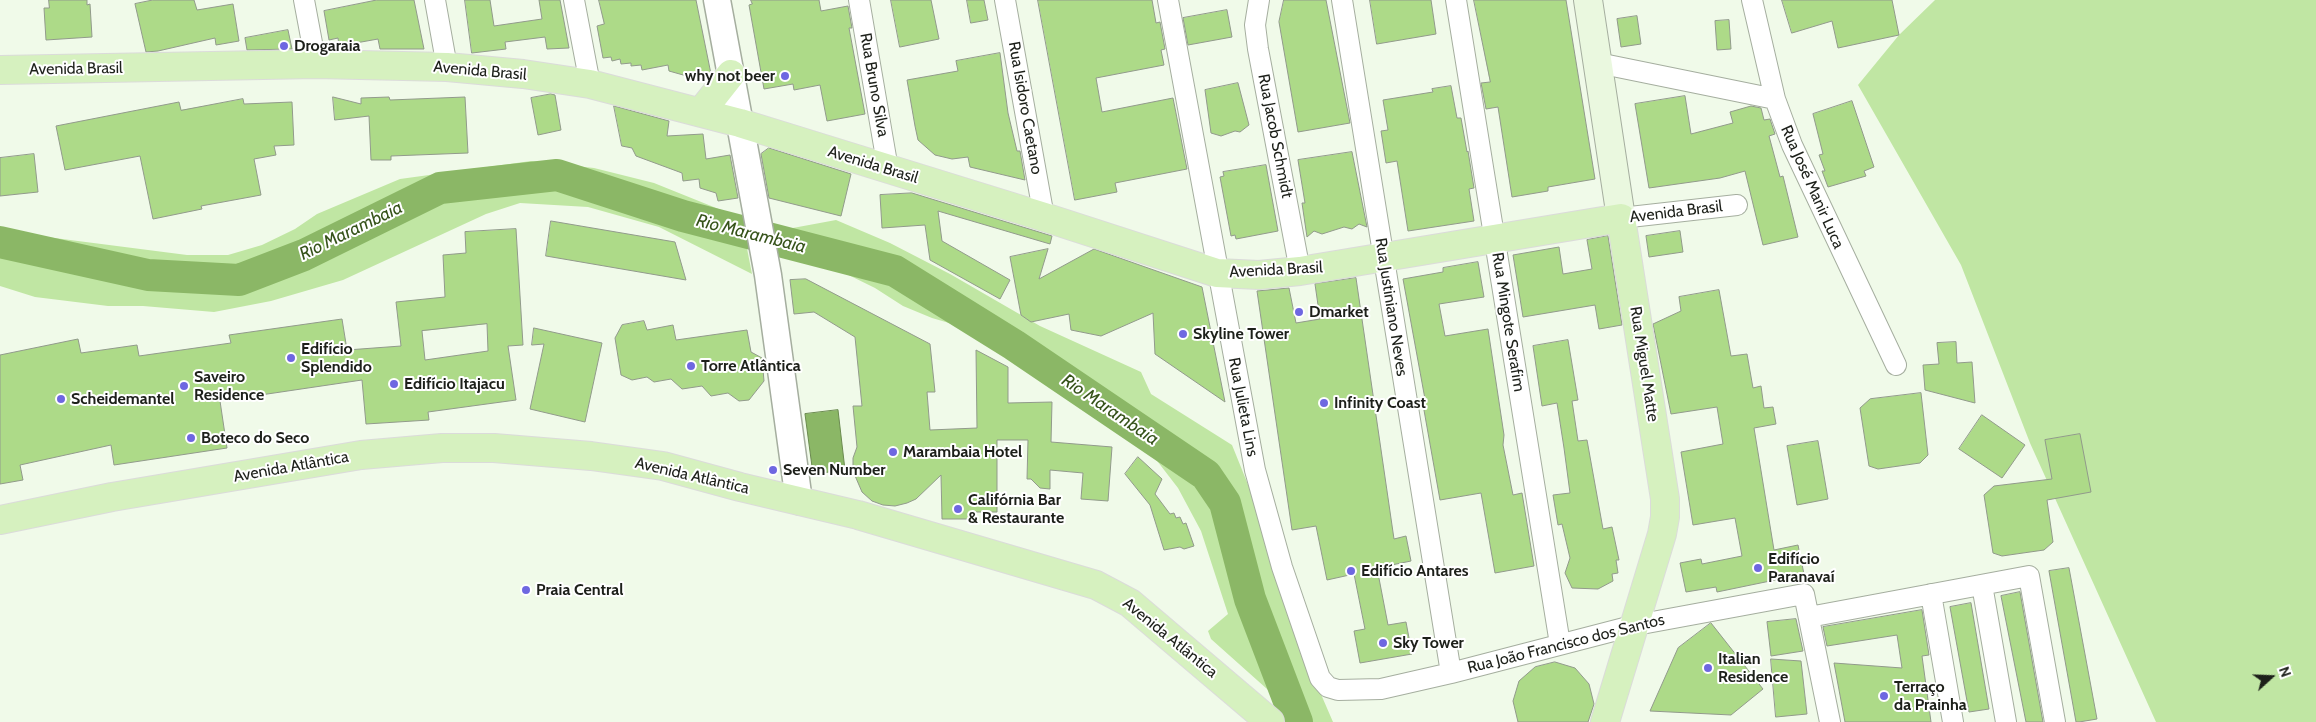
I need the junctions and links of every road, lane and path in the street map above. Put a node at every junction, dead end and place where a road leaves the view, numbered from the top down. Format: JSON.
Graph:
{"nodes":[{"id":1,"x":304,"y":0,"type":"edge"},
{"id":2,"x":435,"y":0,"type":"edge"},
{"id":3,"x":574,"y":0,"type":"edge"},
{"id":4,"x":717,"y":0,"type":"edge"},
{"id":5,"x":859,"y":0,"type":"edge"},
{"id":6,"x":1005,"y":0,"type":"edge"},
{"id":7,"x":1168,"y":0,"type":"edge"},
{"id":8,"x":1259,"y":0,"type":"edge"},
{"id":9,"x":1342,"y":0,"type":"edge"},
{"id":10,"x":1456,"y":0,"type":"edge"},
{"id":11,"x":1588,"y":0,"type":"edge"},
{"id":12,"x":1752,"y":0,"type":"edge"},
{"id":13,"x":1598,"y":63,"type":"junction"},
{"id":14,"x":316,"y":64,"type":"junction"},
{"id":15,"x":447,"y":67,"type":"junction"},
{"id":16,"x":0,"y":70,"type":"edge"},
{"id":17,"x":731,"y":74,"type":"junction"},
{"id":18,"x":590,"y":84,"type":"junction"},
{"id":19,"x":1775,"y":99,"type":"junction"},
{"id":20,"x":701,"y":112,"type":"junction"},
{"id":21,"x":740,"y":123,"type":"junction"},
{"id":22,"x":888,"y":170,"type":"junction"},
{"id":23,"x":1737,"y":205,"type":"dead end"},
{"id":24,"x":1044,"y":217,"type":"junction"},
{"id":25,"x":1622,"y":218,"type":"junction"},
{"id":26,"x":1495,"y":239,"type":"junction"},
{"id":27,"x":1384,"y":259,"type":"junction"},
{"id":28,"x":1300,"y":271,"type":"junction"},
{"id":29,"x":1217,"y":273,"type":"junction"},
{"id":30,"x":1896,"y":365,"type":"dead end"},
{"id":31,"x":799,"y":501,"type":"junction"},
{"id":32,"x":0,"y":520,"type":"edge"},
{"id":33,"x":1982,"y":585,"type":"junction"},
{"id":34,"x":1931,"y":594,"type":"junction"},
{"id":35,"x":1809,"y":618,"type":"junction"},
{"id":36,"x":1636,"y":625,"type":"junction"},
{"id":37,"x":1560,"y":644,"type":"junction"},
{"id":38,"x":1451,"y":673,"type":"junction"},
{"id":39,"x":1328,"y":688,"type":"joint"},
{"id":40,"x":1270,"y":722,"type":"edge"},
{"id":41,"x":1605,"y":722,"type":"edge"},
{"id":42,"x":1830,"y":722,"type":"edge"},
{"id":43,"x":1953,"y":722,"type":"edge"},
{"id":44,"x":2006,"y":722,"type":"edge"},
{"id":45,"x":2055,"y":722,"type":"edge"}],
"edges":[{"from":1,"to":14,"type":"street"},
{"from":2,"to":15,"type":"street"},
{"from":3,"to":18,"type":"street"},
{"from":4,"to":17,"type":"street"},
{"from":5,"to":22,"type":"street","name":"Rua Bruno Silva"},
{"from":6,"to":24,"type":"street","name":"Rua Isidoro Caetano"},
{"from":7,"to":29,"type":"street","name":"Rua Julieta Lins"},
{"from":8,"to":28,"type":"street","name":"Rua Jacob Schmidt"},
{"from":9,"to":27,"type":"street","name":"Rua Justiniano Neves"},
{"from":10,"to":26,"type":"street","name":"Rua Mingote Serafim"},
{"from":11,"to":13,"type":"main road","name":"Rua Miguel Matte"},
{"from":12,"to":19,"type":"street","name":"Rua José Manir Luca"},
{"from":13,"to":19,"type":"street"},
{"from":13,"to":25,"type":"main road","name":"Rua Miguel Matte"},
{"from":14,"to":15,"type":"main road","name":"Avenida Brasil"},
{"from":14,"to":16,"type":"main road","name":"Avenida Brasil"},
{"from":15,"to":18,"type":"main road","name":"Avenida Brasil"},
{"from":17,"to":20,"type":"main road"},
{"from":17,"to":21,"type":"street"},
{"from":18,"to":20,"type":"main road","name":"Avenida Brasil"},
{"from":19,"to":30,"type":"street","name":"Rua José Manir Luca"},
{"from":20,"to":21,"type":"main road","name":"Avenida Brasil"},
{"from":21,"to":22,"type":"main road","name":"Avenida Brasil"},
{"from":21,"to":31,"type":"street"},
{"from":22,"to":24,"type":"main road","name":"Avenida Brasil"},
{"from":23,"to":25,"type":"street","name":"Avenida Brasil"},
{"from":24,"to":29,"type":"main road","name":"Avenida Brasil"},
{"from":25,"to":26,"type":"main road","name":"Avenida Brasil"},
{"from":25,"to":36,"type":"main road","name":"Rua Miguel Matte"},
{"from":26,"to":27,"type":"main road","name":"Avenida Brasil"},
{"from":26,"to":37,"type":"street","name":"Rua Mingote Serafim"},
{"from":27,"to":28,"type":"main road","name":"Avenida Brasil"},
{"from":27,"to":38,"type":"street","name":"Rua Justiniano Neves"},
{"from":28,"to":29,"type":"main road","name":"Avenida Brasil"},
{"from":29,"to":39,"type":"street","name":"Rua Julieta Lins"},
{"from":31,"to":32,"type":"main road","name":"Avenida Atlântica"},
{"from":31,"to":40,"type":"main road","name":"Avenida Atlântica"},
{"from":33,"to":34,"type":"street"},
{"from":33,"to":44,"type":"street"},
{"from":33,"to":45,"type":"street"},
{"from":34,"to":35,"type":"street"},
{"from":34,"to":43,"type":"street"},
{"from":35,"to":36,"type":"street","name":"Rua João Francisco dos Santos"},
{"from":35,"to":42,"type":"street"},
{"from":36,"to":37,"type":"street","name":"Rua João Francisco dos Santos"},
{"from":36,"to":41,"type":"main road","name":"Rua Miguel Matte"},
{"from":37,"to":38,"type":"street","name":"Rua João Francisco dos Santos"},
{"from":38,"to":39,"type":"street","name":"Rua João Francisco dos Santos"}]}
